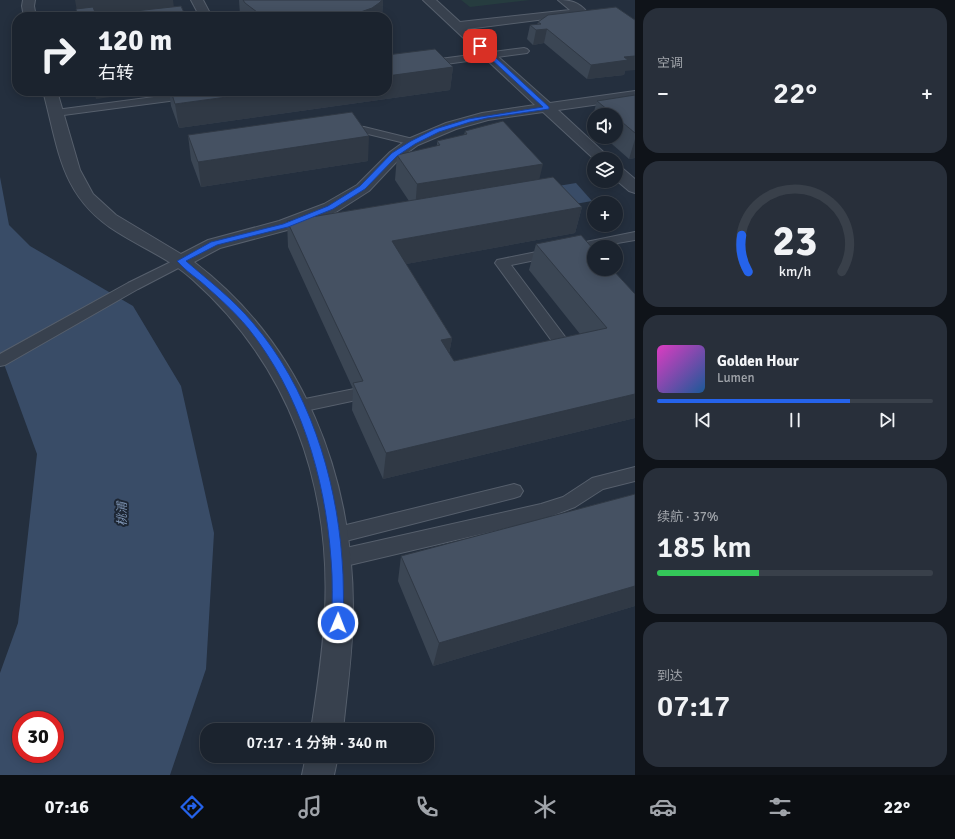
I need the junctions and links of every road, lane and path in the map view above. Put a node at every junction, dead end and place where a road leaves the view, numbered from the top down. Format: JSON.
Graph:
{"nodes":[{"id":1,"x":30,"y":0,"type":"edge"},
{"id":2,"x":197,"y":0,"type":"edge"},
{"id":3,"x":429,"y":0,"type":"edge"},
{"id":4,"x":564,"y":0,"type":"edge"},
{"id":5,"x":593,"y":11,"type":"edge"},
{"id":6,"x":29,"y":12,"type":"edge"},
{"id":7,"x":203,"y":12,"type":"edge"},
{"id":8,"x":580,"y":12,"type":"junction"},
{"id":9,"x":458,"y":26,"type":"junction"},
{"id":10,"x":524,"y":52,"type":"dead end"},
{"id":11,"x":490,"y":56,"type":"junction"},
{"id":12,"x":392,"y":69,"type":"edge"},
{"id":13,"x":635,"y":95,"type":"edge"},
{"id":14,"x":51,"y":96,"type":"edge"},
{"id":15,"x":184,"y":96,"type":"edge"},
{"id":16,"x":547,"y":108,"type":"junction"},
{"id":17,"x":56,"y":113,"type":"junction"},
{"id":18,"x":328,"y":129,"type":"edge"},
{"id":19,"x":413,"y":142,"type":"junction"},
{"id":20,"x":595,"y":152,"type":"edge"},
{"id":21,"x":623,"y":177,"type":"edge"},
{"id":22,"x":635,"y":188,"type":"edge"},
{"id":23,"x":635,"y":236,"type":"edge"},
{"id":24,"x":181,"y":261,"type":"junction"},
{"id":25,"x":544,"y":355,"type":"edge"},
{"id":26,"x":5,"y":358,"type":"edge"},
{"id":27,"x":392,"y":387,"type":"edge"},
{"id":28,"x":300,"y":406,"type":"junction"},
{"id":29,"x":635,"y":474,"type":"edge"},
{"id":30,"x":514,"y":492,"type":"dead end"},
{"id":31,"x":334,"y":536,"type":"junction"},
{"id":32,"x":337,"y":559,"type":"junction"},
{"id":33,"x":328,"y":723,"type":"edge"},
{"id":34,"x":321,"y":763,"type":"edge"},
{"id":35,"x":318,"y":775,"type":"edge"}],
"edges":[{"from":1,"to":6,"type":"street"},
{"from":2,"to":7,"type":"street"},
{"from":3,"to":9,"type":"street"},
{"from":4,"to":8,"type":"street"},
{"from":5,"to":8,"type":"street"},
{"from":8,"to":9,"type":"street"},
{"from":9,"to":11,"type":"street"},
{"from":10,"to":11,"type":"lane"},
{"from":11,"to":12,"type":"lane"},
{"from":11,"to":16,"type":"street"},
{"from":13,"to":16,"type":"street"},
{"from":14,"to":17,"type":"street"},
{"from":15,"to":17,"type":"lane"},
{"from":16,"to":19,"type":"street"},
{"from":16,"to":20,"type":"street"},
{"from":17,"to":24,"type":"street"},
{"from":18,"to":19,"type":"lane"},
{"from":19,"to":24,"type":"street"},
{"from":21,"to":22,"type":"street"},
{"from":23,"to":25,"type":"lane"},
{"from":24,"to":26,"type":"lane"},
{"from":24,"to":28,"type":"street"},
{"from":27,"to":28,"type":"lane"},
{"from":28,"to":31,"type":"street"},
{"from":29,"to":32,"type":"lane"},
{"from":30,"to":31,"type":"lane"},
{"from":31,"to":32,"type":"street"},
{"from":32,"to":33,"type":"street"},
{"from":34,"to":35,"type":"street"}]}
